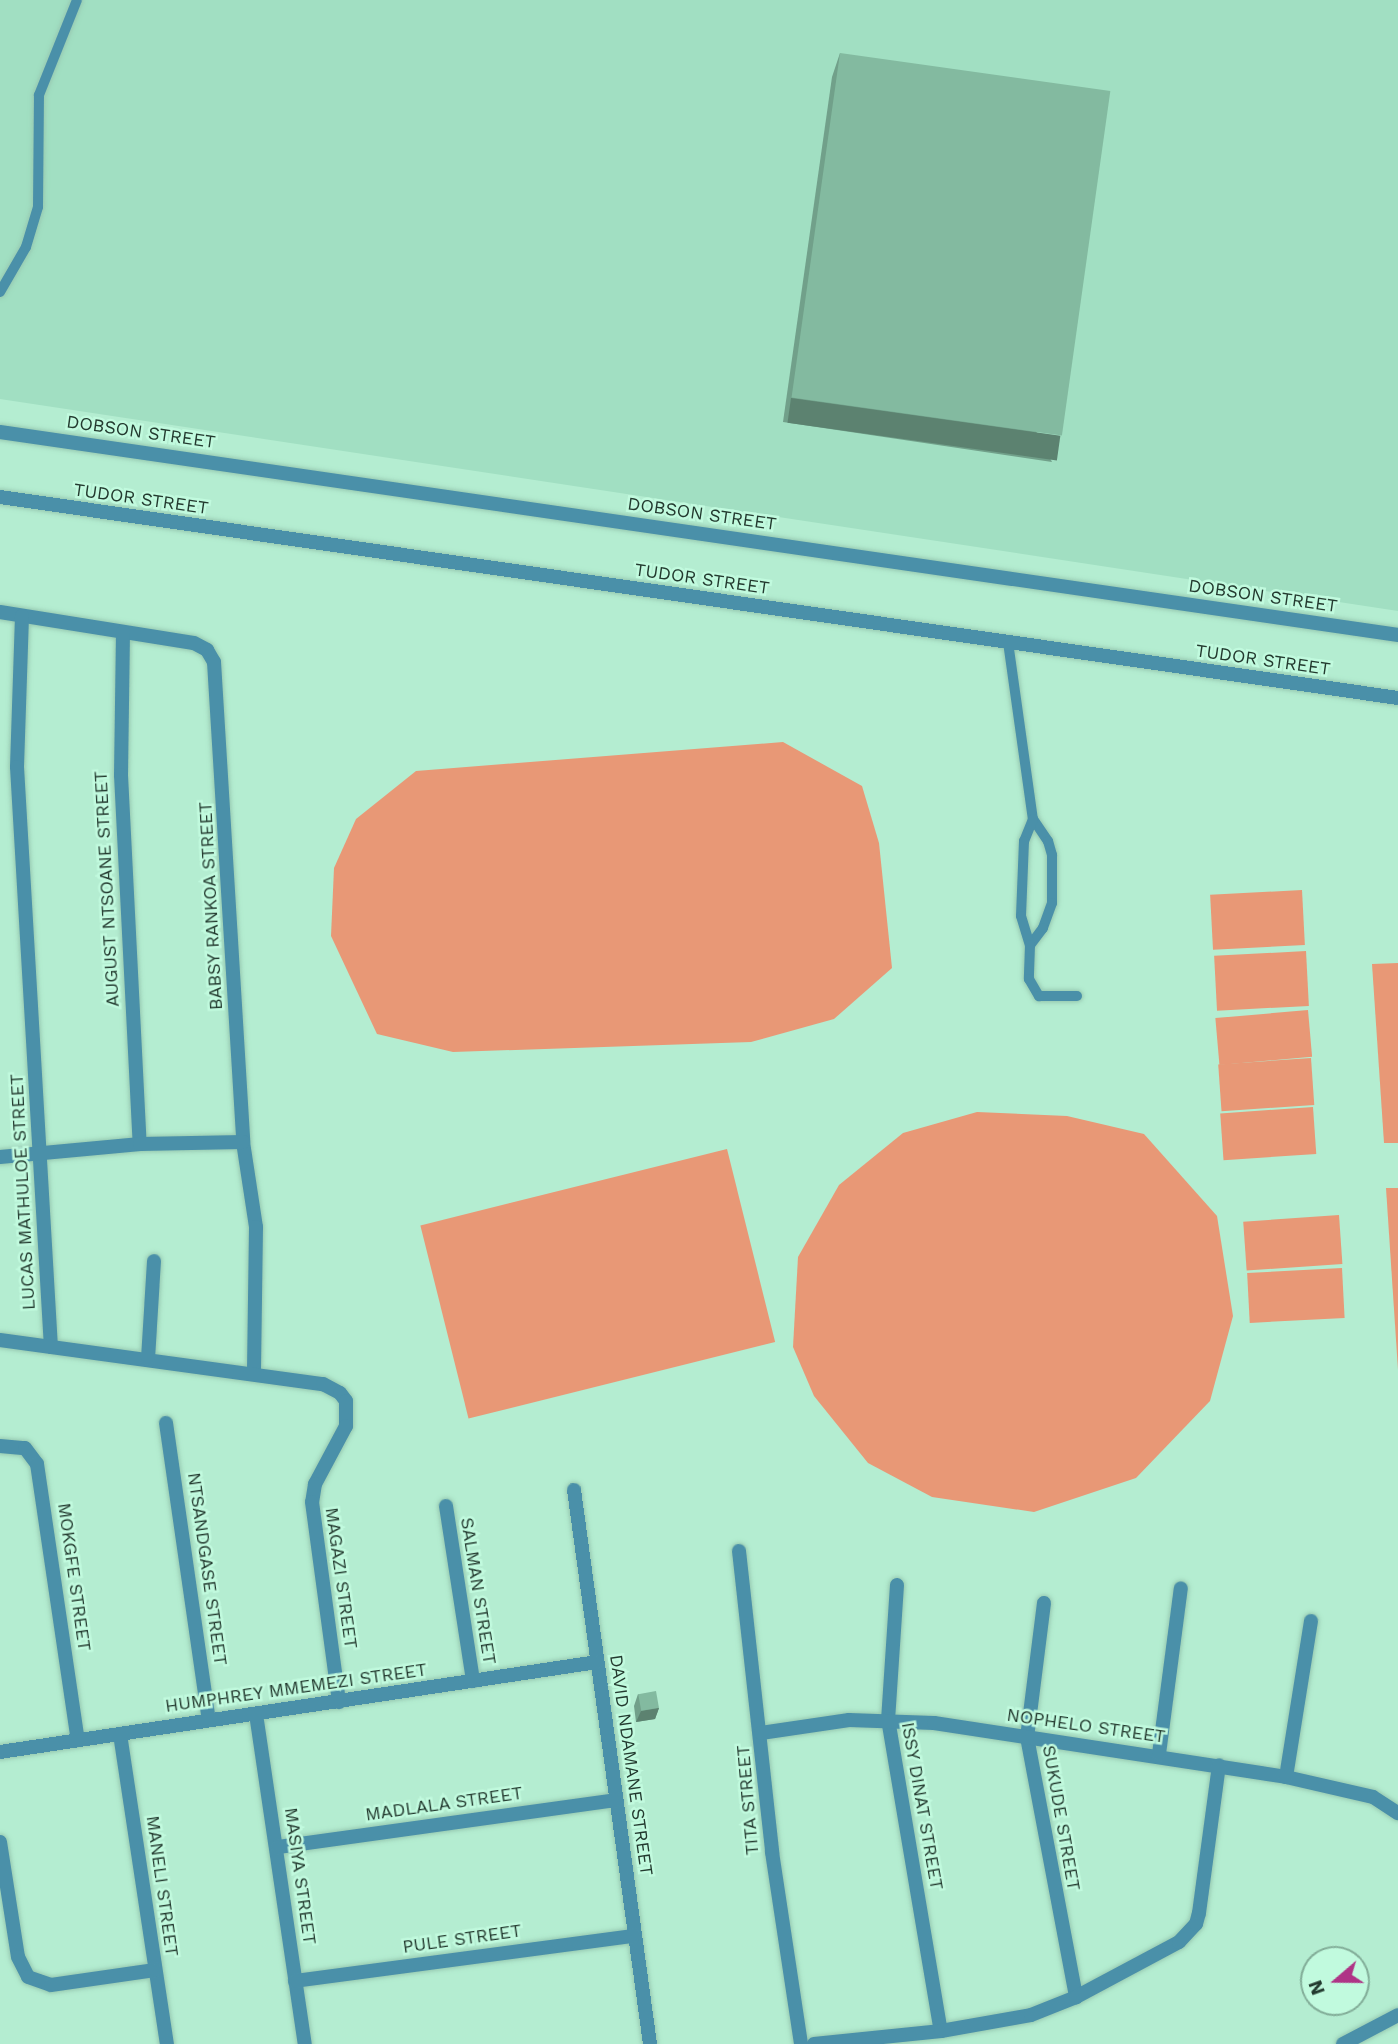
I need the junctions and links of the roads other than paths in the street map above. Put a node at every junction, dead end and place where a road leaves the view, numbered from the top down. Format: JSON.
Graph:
{"nodes":[{"id":1,"x":78,"y":0,"type":"edge"},
{"id":2,"x":0,"y":292,"type":"edge"},
{"id":3,"x":0,"y":432,"type":"edge"},
{"id":4,"x":0,"y":497,"type":"edge"},
{"id":5,"x":0,"y":612,"type":"edge"},
{"id":6,"x":22,"y":616,"type":"junction"},
{"id":7,"x":123,"y":632,"type":"junction"},
{"id":8,"x":1398,"y":635,"type":"edge"},
{"id":9,"x":1008,"y":642,"type":"junction"},
{"id":10,"x":1398,"y":698,"type":"edge"},
{"id":11,"x":1033,"y":819,"type":"junction"},
{"id":12,"x":1030,"y":945,"type":"junction"},
{"id":13,"x":1077,"y":996,"type":"dead end"},
{"id":14,"x":243,"y":1142,"type":"junction"},
{"id":15,"x":140,"y":1144,"type":"junction"},
{"id":16,"x":41,"y":1154,"type":"junction"},
{"id":17,"x":0,"y":1157,"type":"edge"},
{"id":18,"x":154,"y":1261,"type":"dead end"},
{"id":19,"x":0,"y":1340,"type":"edge"},
{"id":20,"x":51,"y":1348,"type":"junction"},
{"id":21,"x":148,"y":1359,"type":"junction"},
{"id":22,"x":254,"y":1373,"type":"junction"},
{"id":23,"x":166,"y":1423,"type":"dead end"},
{"id":24,"x":0,"y":1447,"type":"edge"},
{"id":25,"x":574,"y":1490,"type":"dead end"},
{"id":26,"x":446,"y":1506,"type":"dead end"},
{"id":27,"x":739,"y":1551,"type":"dead end"},
{"id":28,"x":897,"y":1585,"type":"dead end"},
{"id":29,"x":1181,"y":1588,"type":"dead end"},
{"id":30,"x":1044,"y":1603,"type":"dead end"},
{"id":31,"x":1311,"y":1621,"type":"dead end"},
{"id":32,"x":597,"y":1662,"type":"junction"},
{"id":33,"x":473,"y":1681,"type":"junction"},
{"id":34,"x":339,"y":1702,"type":"junction"},
{"id":35,"x":256,"y":1714,"type":"junction"},
{"id":36,"x":888,"y":1719,"type":"junction"},
{"id":37,"x":209,"y":1720,"type":"junction"},
{"id":38,"x":761,"y":1733,"type":"junction"},
{"id":39,"x":120,"y":1734,"type":"junction"},
{"id":40,"x":1027,"y":1737,"type":"junction"},
{"id":41,"x":78,"y":1740,"type":"junction"},
{"id":42,"x":0,"y":1752,"type":"edge"},
{"id":43,"x":1159,"y":1754,"type":"junction"},
{"id":44,"x":1219,"y":1765,"type":"junction"},
{"id":45,"x":1286,"y":1777,"type":"junction"},
{"id":46,"x":616,"y":1800,"type":"junction"},
{"id":47,"x":1397,"y":1808,"type":"edge"},
{"id":48,"x":0,"y":1842,"type":"edge"},
{"id":49,"x":278,"y":1847,"type":"junction"},
{"id":50,"x":634,"y":1936,"type":"junction"},
{"id":51,"x":155,"y":1970,"type":"junction"},
{"id":52,"x":295,"y":1981,"type":"junction"},
{"id":53,"x":1076,"y":1997,"type":"junction"},
{"id":54,"x":1398,"y":2015,"type":"edge"},
{"id":55,"x":941,"y":2031,"type":"junction"},
{"id":56,"x":167,"y":2044,"type":"edge"},
{"id":57,"x":305,"y":2044,"type":"edge"},
{"id":58,"x":650,"y":2044,"type":"edge"},
{"id":59,"x":801,"y":2044,"type":"edge"},
{"id":60,"x":814,"y":2044,"type":"edge"},
{"id":61,"x":1343,"y":2044,"type":"edge"}],
"edges":[{"from":1,"to":2,"type":"lane"},
{"from":3,"to":8,"type":"street","name":"DOBSON STREET"},
{"from":4,"to":9,"type":"street","name":"TUDOR STREET"},
{"from":5,"to":6,"type":"street","name":"BABSY RANKOA STREET"},
{"from":6,"to":7,"type":"street","name":"BABSY RANKOA STREET"},
{"from":6,"to":16,"type":"street","name":"LUCAS MATHULOE STREET"},
{"from":7,"to":14,"type":"street","name":"BABSY RANKOA STREET"},
{"from":7,"to":15,"type":"street","name":"AUGUST NTSOANE STREET"},
{"from":9,"to":10,"type":"street","name":"TUDOR STREET"},
{"from":9,"to":11,"type":"lane"},
{"from":11,"to":12,"type":"lane"},
{"from":11,"to":12,"type":"lane"},
{"from":12,"to":13,"type":"lane"},
{"from":14,"to":15,"type":"street"},
{"from":14,"to":22,"type":"street","name":"BABSY RANKOA STREET"},
{"from":15,"to":16,"type":"street"},
{"from":16,"to":17,"type":"street"},
{"from":16,"to":20,"type":"street","name":"LUCAS MATHULOE STREET"},
{"from":18,"to":21,"type":"street"},
{"from":19,"to":20,"type":"street"},
{"from":20,"to":21,"type":"street"},
{"from":21,"to":22,"type":"street"},
{"from":22,"to":34,"type":"street","name":"MAGAZI STREET"},
{"from":23,"to":37,"type":"street","name":"NTSANDGASE STREET"},
{"from":24,"to":41,"type":"street","name":"MOKGFE STREET"},
{"from":25,"to":32,"type":"street","name":"DAVID NDAMANE STREET"},
{"from":26,"to":33,"type":"street","name":"SALMAN STREET"},
{"from":27,"to":38,"type":"street","name":"TITA STREET"},
{"from":28,"to":36,"type":"street","name":"ISSY DINAT STREET"},
{"from":29,"to":43,"type":"street"},
{"from":30,"to":40,"type":"street","name":"SUKUDE STREET"},
{"from":31,"to":45,"type":"street"},
{"from":32,"to":33,"type":"street","name":"HUMPHREY MMEMEZI STREET"},
{"from":32,"to":46,"type":"street","name":"DAVID NDAMANE STREET"},
{"from":33,"to":34,"type":"street","name":"HUMPHREY MMEMEZI STREET"},
{"from":34,"to":35,"type":"street","name":"HUMPHREY MMEMEZI STREET"},
{"from":35,"to":37,"type":"street","name":"HUMPHREY MMEMEZI STREET"},
{"from":35,"to":49,"type":"street","name":"MASIYA STREET"},
{"from":36,"to":38,"type":"street","name":"NOPHELO STREET"},
{"from":36,"to":40,"type":"street","name":"NOPHELO STREET"},
{"from":36,"to":55,"type":"street","name":"ISSY DINAT STREET"},
{"from":37,"to":39,"type":"street","name":"HUMPHREY MMEMEZI STREET"},
{"from":38,"to":59,"type":"street","name":"TITA STREET"},
{"from":39,"to":41,"type":"street","name":"HUMPHREY MMEMEZI STREET"},
{"from":39,"to":51,"type":"street","name":"MANELI STREET"},
{"from":40,"to":43,"type":"street","name":"NOPHELO STREET"},
{"from":40,"to":53,"type":"street","name":"SUKUDE STREET"},
{"from":41,"to":42,"type":"street","name":"HUMPHREY MMEMEZI STREET"},
{"from":43,"to":44,"type":"street","name":"NOPHELO STREET"},
{"from":44,"to":45,"type":"street","name":"NOPHELO STREET"},
{"from":44,"to":53,"type":"street"},
{"from":45,"to":47,"type":"street","name":"NOPHELO STREET"},
{"from":46,"to":49,"type":"street","name":"MADLALA STREET"},
{"from":46,"to":50,"type":"street","name":"DAVID NDAMANE STREET"},
{"from":48,"to":51,"type":"street"},
{"from":49,"to":52,"type":"street","name":"MASIYA STREET"},
{"from":50,"to":52,"type":"street","name":"PULE STREET"},
{"from":50,"to":58,"type":"street","name":"DAVID NDAMANE STREET"},
{"from":51,"to":56,"type":"street","name":"MANELI STREET"},
{"from":52,"to":57,"type":"street","name":"MASIYA STREET"},
{"from":53,"to":55,"type":"street"},
{"from":54,"to":61,"type":"street"},
{"from":55,"to":60,"type":"street"}]}
